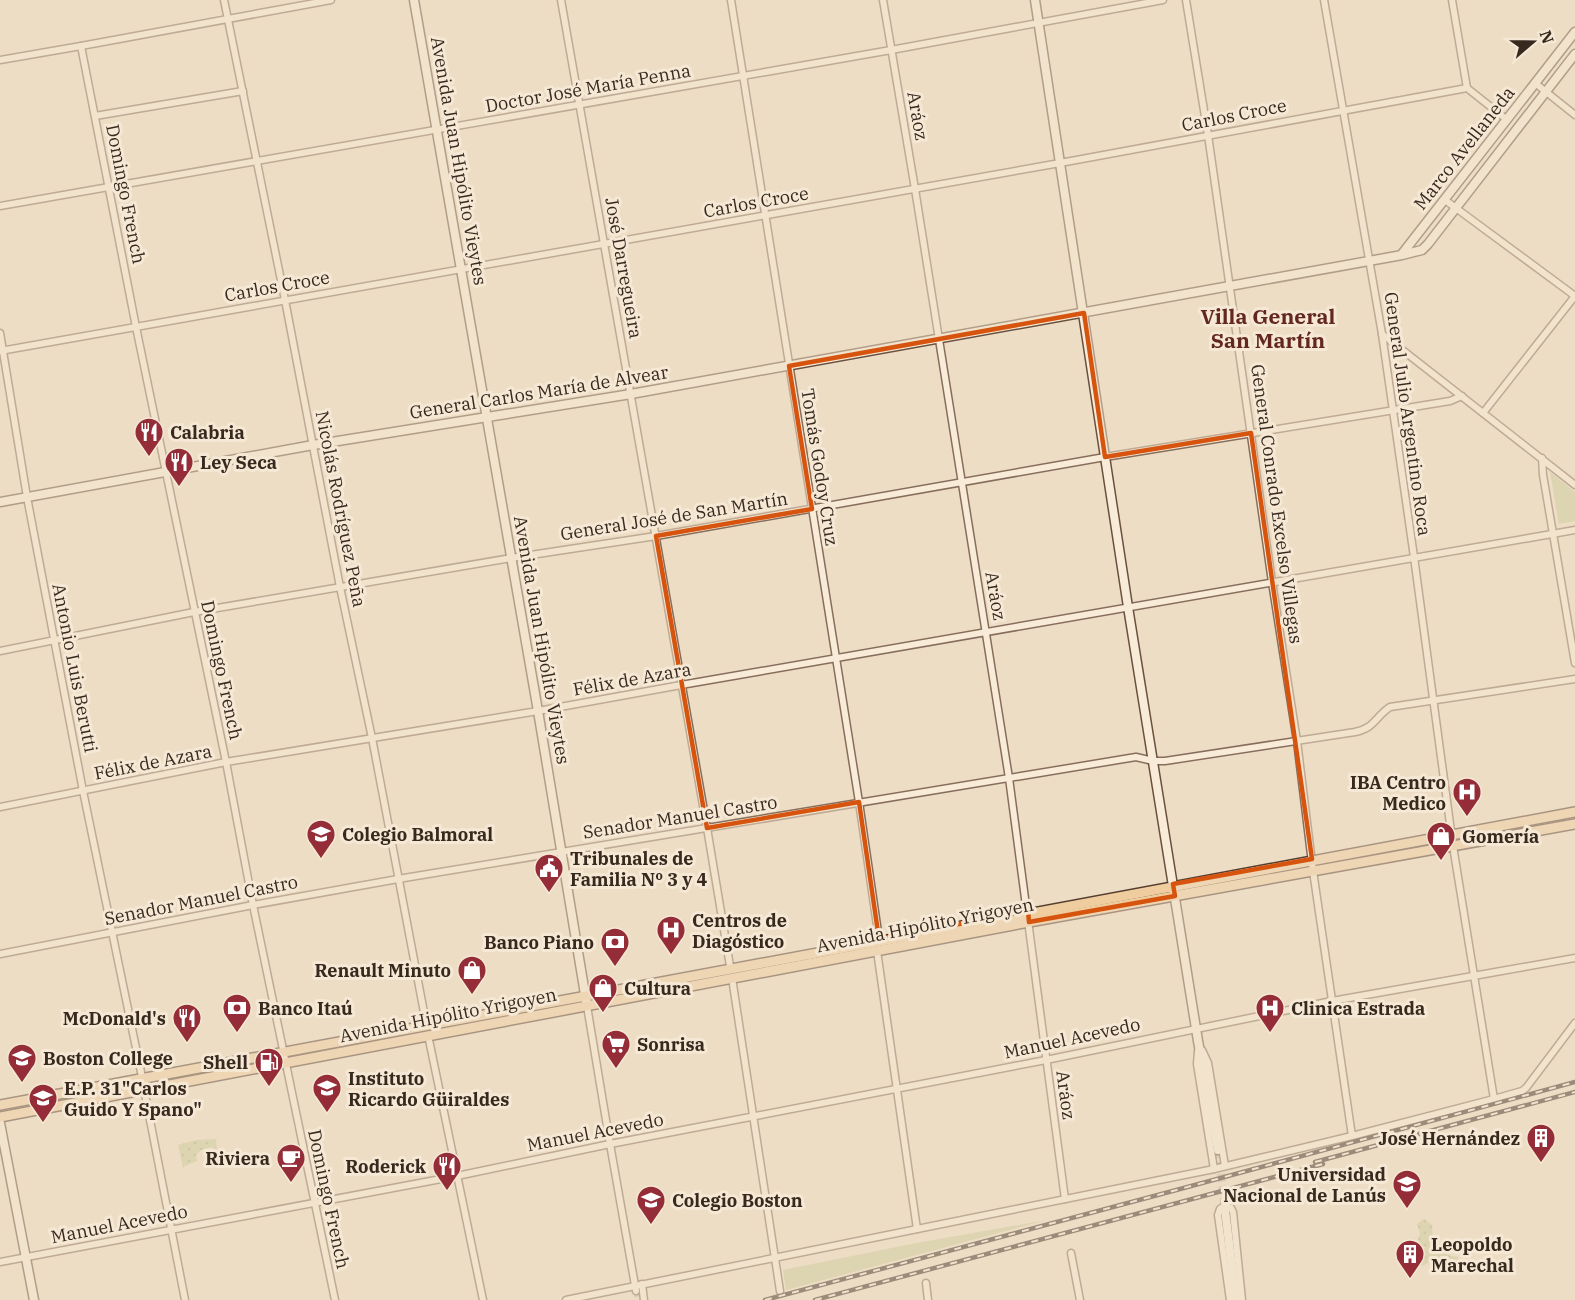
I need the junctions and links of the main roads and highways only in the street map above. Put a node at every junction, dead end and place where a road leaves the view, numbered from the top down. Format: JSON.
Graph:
{"nodes":[{"id":1,"x":1575,"y":812,"type":"edge"},
{"id":2,"x":1575,"y":824,"type":"edge"},
{"id":3,"x":1029,"y":916,"type":"junction"},
{"id":4,"x":0,"y":1105,"type":"edge"},
{"id":5,"x":0,"y":1117,"type":"edge"}],
"edges":[{"from":1,"to":3,"type":"main road","name":"Avenida Hipólito Yrigoyen"},
{"from":2,"to":3,"type":"main road","name":"Avenida Hipólito Yrigoyen"},
{"from":3,"to":4,"type":"main road","name":"Avenida Hipólito Yrigoyen"},
{"from":3,"to":5,"type":"main road","name":"Avenida Hipólito Yrigoyen"}]}
